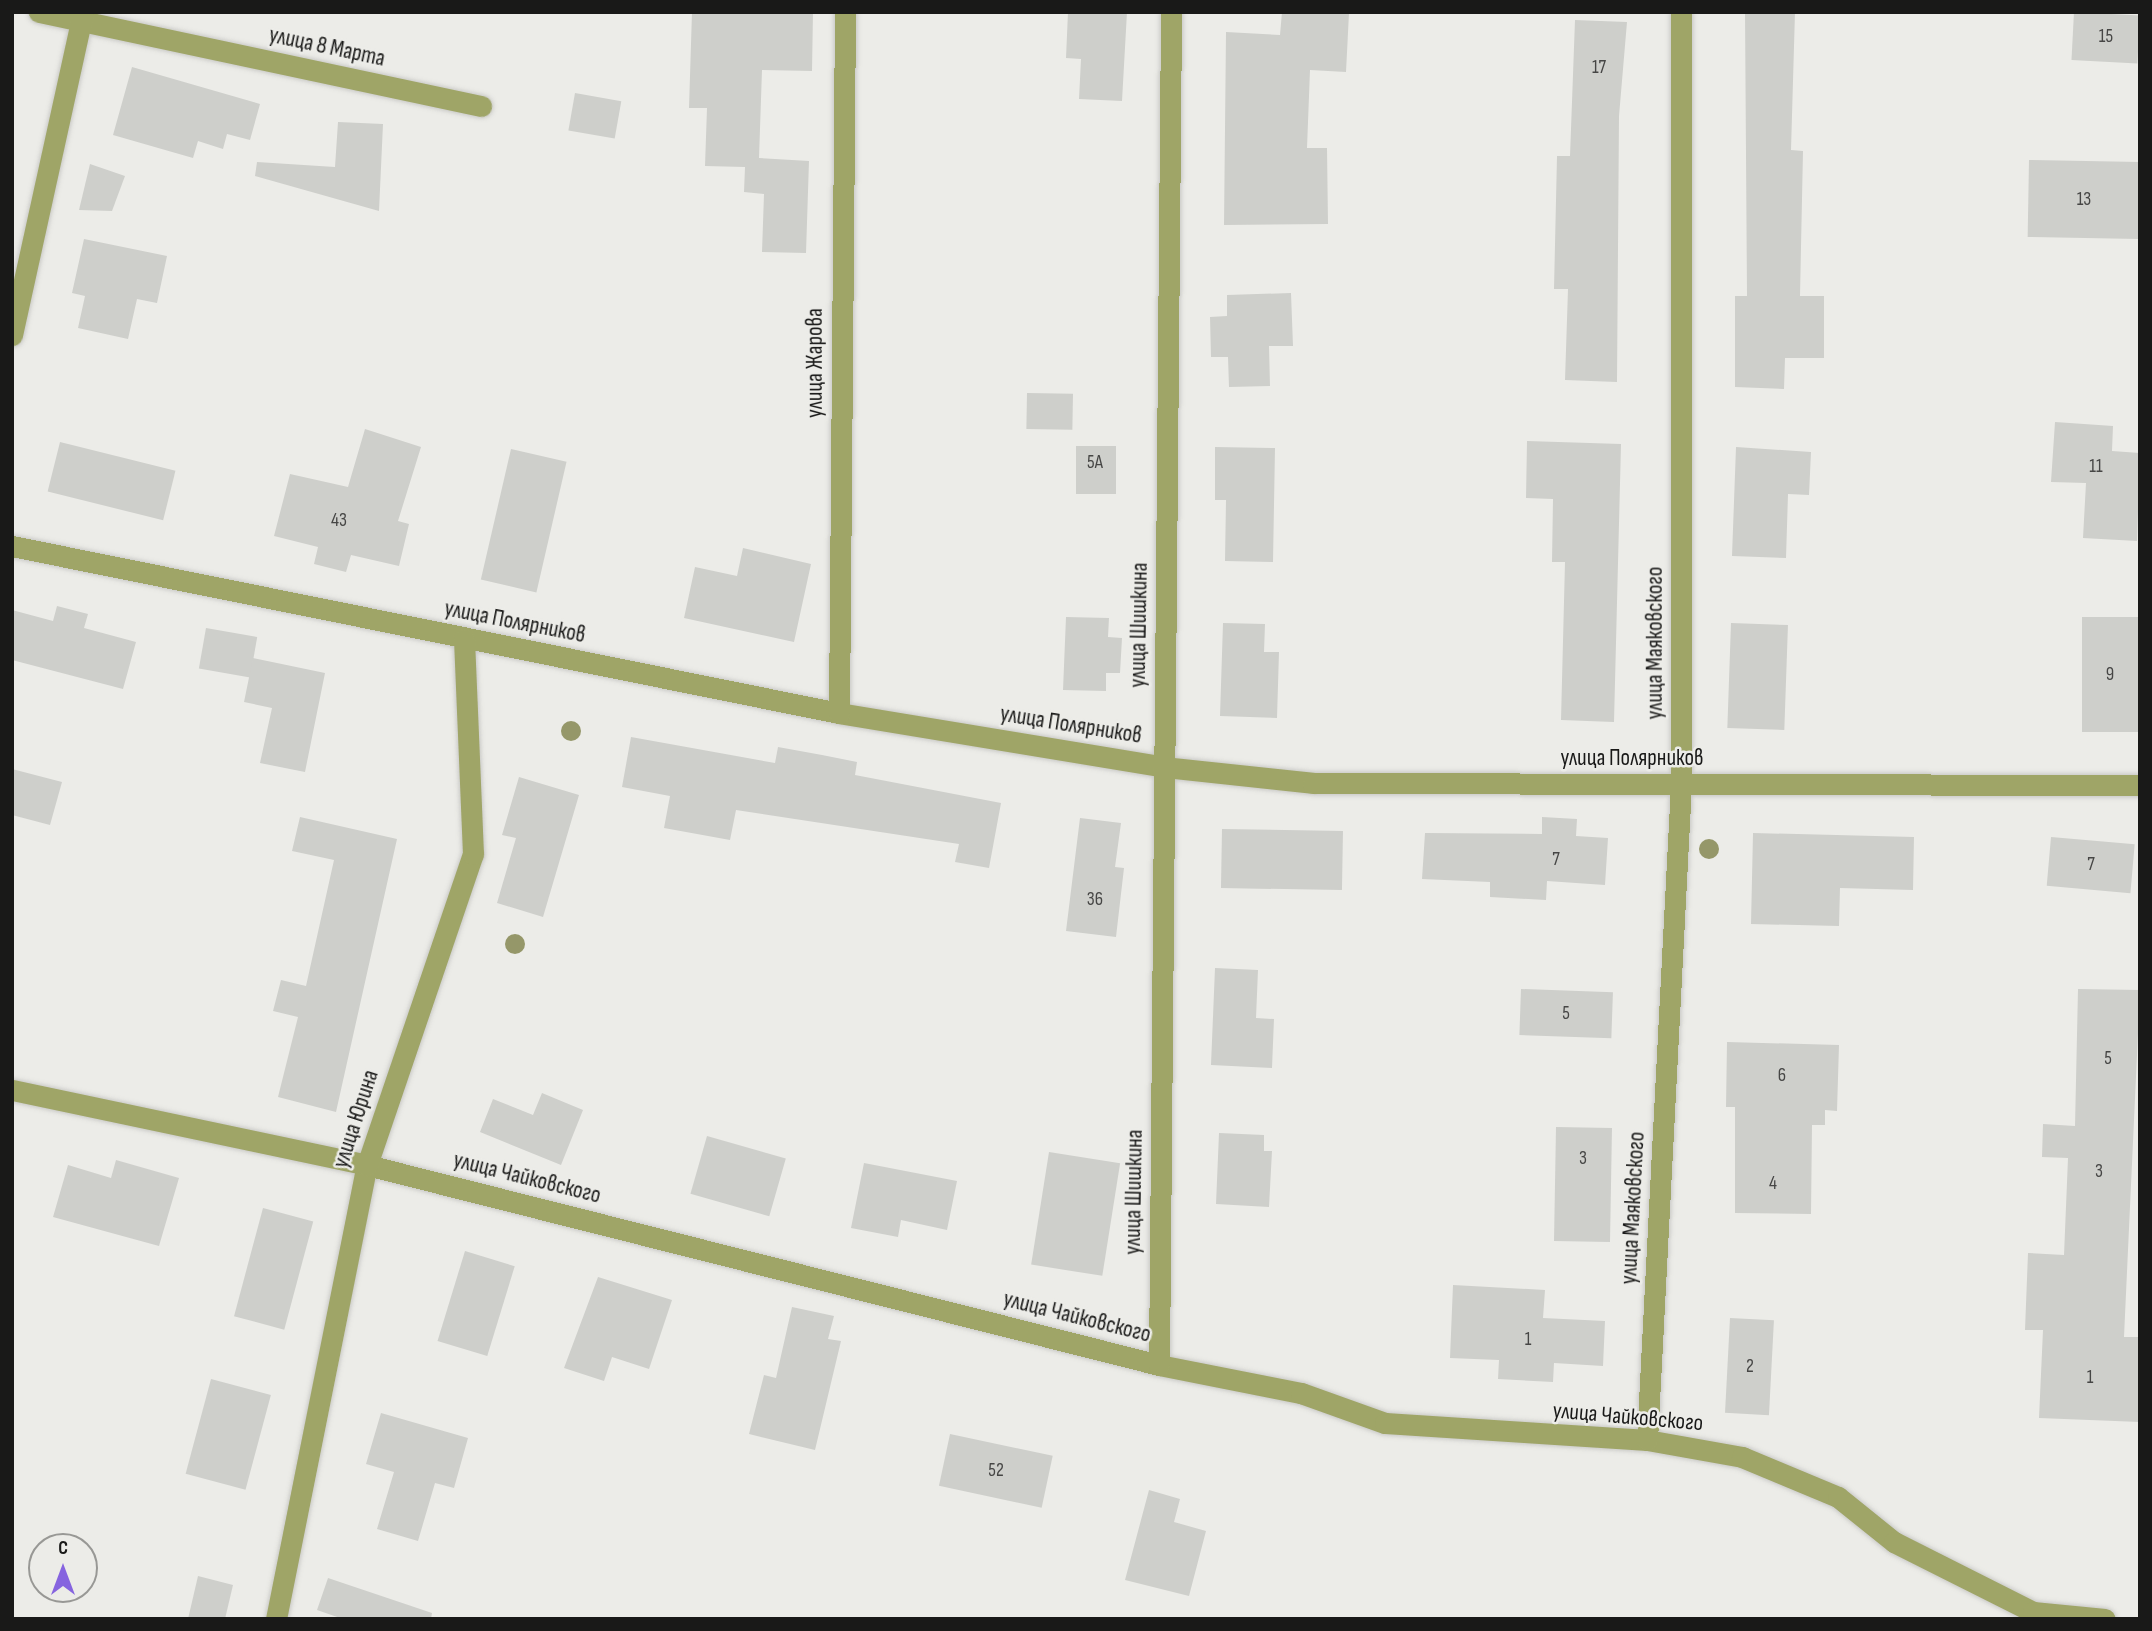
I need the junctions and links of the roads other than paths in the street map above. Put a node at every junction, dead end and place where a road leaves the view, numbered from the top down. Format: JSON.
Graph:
{"nodes":[{"id":1,"x":39,"y":12,"type":"edge"},
{"id":2,"x":845,"y":12,"type":"edge"},
{"id":3,"x":1171,"y":12,"type":"edge"},
{"id":4,"x":1681,"y":12,"type":"edge"},
{"id":5,"x":82,"y":17,"type":"edge"},
{"id":6,"x":481,"y":106,"type":"dead end"},
{"id":7,"x":12,"y":335,"type":"edge"},
{"id":8,"x":12,"y":546,"type":"edge"},
{"id":9,"x":464,"y":639,"type":"junction"},
{"id":10,"x":839,"y":713,"type":"junction"},
{"id":11,"x":1164,"y":767,"type":"junction"},
{"id":12,"x":1681,"y":784,"type":"junction"},
{"id":13,"x":2140,"y":785,"type":"edge"},
{"id":14,"x":12,"y":1090,"type":"edge"},
{"id":15,"x":367,"y":1165,"type":"junction"},
{"id":16,"x":1159,"y":1365,"type":"junction"},
{"id":17,"x":1647,"y":1440,"type":"junction"},
{"id":18,"x":276,"y":1619,"type":"edge"},
{"id":19,"x":2105,"y":1619,"type":"edge"}],
"edges":[{"from":1,"to":5,"type":"street","name":"улица 8 Марта"},
{"from":2,"to":10,"type":"street","name":"улица Жарова"},
{"from":3,"to":11,"type":"street","name":"улица Шишкина"},
{"from":4,"to":12,"type":"street","name":"улица Маяковского"},
{"from":5,"to":6,"type":"street","name":"улица 8 Марта"},
{"from":5,"to":7,"type":"street"},
{"from":8,"to":9,"type":"street","name":"улица Полярников"},
{"from":9,"to":10,"type":"street","name":"улица Полярников"},
{"from":9,"to":15,"type":"street","name":"улица Юрина"},
{"from":10,"to":11,"type":"street","name":"улица Полярников"},
{"from":11,"to":12,"type":"street","name":"улица Полярников"},
{"from":11,"to":16,"type":"street","name":"улица Шишкина"},
{"from":12,"to":13,"type":"street","name":"улица Полярников"},
{"from":12,"to":17,"type":"street","name":"улица Маяковского"},
{"from":14,"to":15,"type":"street","name":"улица Чайковского"},
{"from":15,"to":16,"type":"street","name":"улица Чайковского"},
{"from":15,"to":18,"type":"street","name":"улица Юрина"},
{"from":16,"to":17,"type":"street","name":"улица Чайковского"},
{"from":17,"to":19,"type":"street","name":"улица Чайковского"}]}
